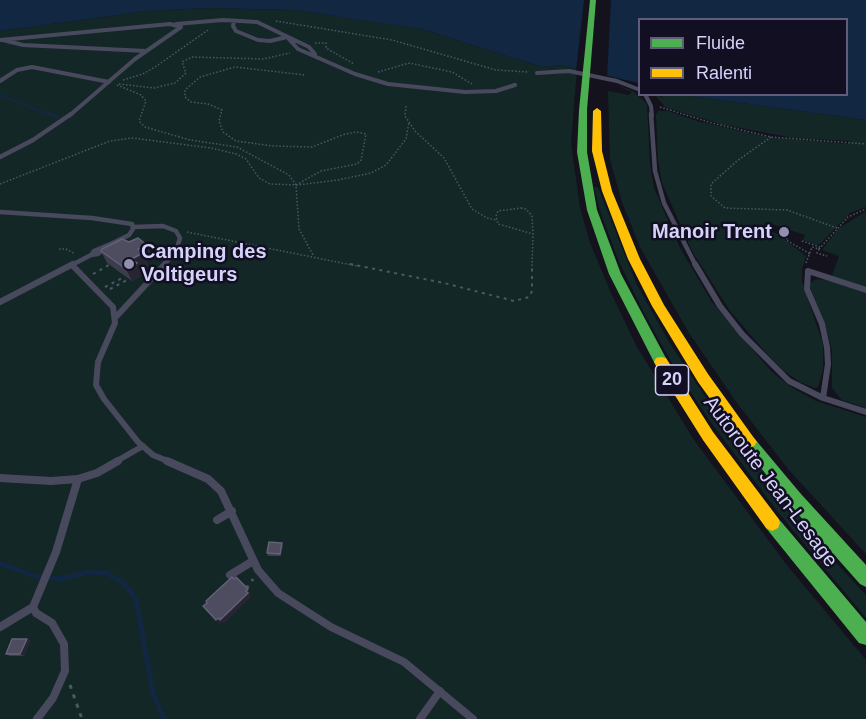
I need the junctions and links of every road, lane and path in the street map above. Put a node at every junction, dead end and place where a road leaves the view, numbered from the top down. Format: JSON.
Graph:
{"nodes":[{"id":1,"x":592,"y":0,"type":"edge"},
{"id":2,"x":604,"y":0,"type":"edge"},
{"id":3,"x":223,"y":21,"type":"junction"},
{"id":4,"x":234,"y":21,"type":"junction"},
{"id":5,"x":198,"y":22,"type":"junction"},
{"id":6,"x":170,"y":24,"type":"junction"},
{"id":7,"x":179,"y":30,"type":"junction"},
{"id":8,"x":286,"y":37,"type":"junction"},
{"id":9,"x":2,"y":39,"type":"edge"},
{"id":10,"x":146,"y":51,"type":"junction"},
{"id":11,"x":290,"y":53,"type":"dead end"},
{"id":12,"x":537,"y":73,"type":"dead end"},
{"id":13,"x":305,"y":75,"type":"dead end"},
{"id":14,"x":365,"y":78,"type":"junction"},
{"id":15,"x":592,"y":80,"type":"junction"},
{"id":16,"x":0,"y":81,"type":"edge"},
{"id":17,"x":109,"y":82,"type":"junction"},
{"id":18,"x":515,"y":85,"type":"dead end"},
{"id":19,"x":638,"y":90,"type":"edge"},
{"id":20,"x":491,"y":91,"type":"junction"},
{"id":21,"x":646,"y":96,"type":"edge"},
{"id":22,"x":406,"y":106,"type":"dead end"},
{"id":23,"x":651,"y":106,"type":"junction"},
{"id":24,"x":409,"y":122,"type":"junction"},
{"id":25,"x":771,"y":137,"type":"junction"},
{"id":26,"x":866,"y":144,"type":"edge"},
{"id":27,"x":0,"y":157,"type":"edge"},
{"id":28,"x":0,"y":184,"type":"edge"},
{"id":29,"x":296,"y":185,"type":"junction"},
{"id":30,"x":866,"y":209,"type":"edge"},
{"id":31,"x":0,"y":212,"type":"edge"},
{"id":32,"x":496,"y":220,"type":"junction"},
{"id":33,"x":133,"y":227,"type":"junction"},
{"id":34,"x":837,"y":228,"type":"junction"},
{"id":35,"x":178,"y":232,"type":"junction"},
{"id":36,"x":533,"y":234,"type":"junction"},
{"id":37,"x":787,"y":238,"type":"dead end"},
{"id":38,"x":802,"y":241,"type":"dead end"},
{"id":39,"x":820,"y":248,"type":"junction"},
{"id":40,"x":59,"y":249,"type":"dead end"},
{"id":41,"x":810,"y":255,"type":"junction"},
{"id":42,"x":313,"y":256,"type":"junction"},
{"id":43,"x":827,"y":256,"type":"dead end"},
{"id":44,"x":82,"y":260,"type":"junction"},
{"id":45,"x":72,"y":265,"type":"junction"},
{"id":46,"x":109,"y":265,"type":"edge"},
{"id":47,"x":100,"y":270,"type":"dead end"},
{"id":48,"x":808,"y":271,"type":"junction"},
{"id":49,"x":124,"y":278,"type":"edge"},
{"id":50,"x":129,"y":279,"type":"edge"},
{"id":51,"x":114,"y":282,"type":"dead end"},
{"id":52,"x":118,"y":285,"type":"dead end"},
{"id":53,"x":866,"y":290,"type":"edge"},
{"id":54,"x":0,"y":302,"type":"edge"},
{"id":55,"x":115,"y":318,"type":"junction"},
{"id":56,"x":824,"y":398,"type":"junction"},
{"id":57,"x":866,"y":412,"type":"edge"},
{"id":58,"x":143,"y":446,"type":"junction"},
{"id":59,"x":0,"y":478,"type":"edge"},
{"id":60,"x":78,"y":480,"type":"junction"},
{"id":61,"x":232,"y":511,"type":"junction"},
{"id":62,"x":217,"y":520,"type":"dead end"},
{"id":63,"x":253,"y":561,"type":"junction"},
{"id":64,"x":230,"y":575,"type":"edge"},
{"id":65,"x":866,"y":578,"type":"edge"},
{"id":66,"x":33,"y":607,"type":"junction"},
{"id":67,"x":0,"y":627,"type":"edge"},
{"id":68,"x":866,"y":636,"type":"edge"},
{"id":69,"x":65,"y":671,"type":"junction"},
{"id":70,"x":440,"y":691,"type":"junction"},
{"id":71,"x":37,"y":719,"type":"edge"},
{"id":72,"x":82,"y":719,"type":"edge"},
{"id":73,"x":420,"y":719,"type":"edge"},
{"id":74,"x":473,"y":719,"type":"edge"}],
"edges":[{"from":1,"to":15,"type":"highway","name":"Autoroute Jean-Lesage","number":"20"},
{"from":2,"to":15,"type":"highway","name":"Autoroute Jean-Lesage","number":"20"},
{"from":3,"to":4,"type":"lane"},
{"from":3,"to":5,"type":"lane"},
{"from":3,"to":17,"type":"path"},
{"from":4,"to":8,"type":"lane"},
{"from":4,"to":8,"type":"lane"},
{"from":5,"to":6,"type":"lane"},
{"from":5,"to":7,"type":"lane"},
{"from":6,"to":7,"type":"lane"},
{"from":6,"to":9,"type":"lane"},
{"from":7,"to":10,"type":"lane"},
{"from":8,"to":14,"type":"lane"},
{"from":9,"to":10,"type":"lane"},
{"from":10,"to":17,"type":"lane"},
{"from":11,"to":17,"type":"path"},
{"from":12,"to":19,"type":"lane"},
{"from":13,"to":29,"type":"path"},
{"from":14,"to":20,"type":"lane"},
{"from":14,"to":20,"type":"path"},
{"from":15,"to":65,"type":"highway","name":"Autoroute Jean-Lesage","number":"20"},
{"from":15,"to":68,"type":"highway","name":"Autoroute Jean-Lesage","number":"20"},
{"from":16,"to":17,"type":"lane"},
{"from":17,"to":27,"type":"lane"},
{"from":17,"to":29,"type":"path"},
{"from":18,"to":20,"type":"lane"},
{"from":21,"to":23,"type":"lane"},
{"from":22,"to":24,"type":"path"},
{"from":23,"to":25,"type":"path"},
{"from":23,"to":56,"type":"lane"},
{"from":24,"to":29,"type":"path"},
{"from":24,"to":32,"type":"path"},
{"from":25,"to":26,"type":"path"},
{"from":25,"to":34,"type":"path"},
{"from":28,"to":29,"type":"path"},
{"from":29,"to":42,"type":"path"},
{"from":30,"to":34,"type":"path"},
{"from":31,"to":33,"type":"lane"},
{"from":32,"to":36,"type":"path"},
{"from":32,"to":36,"type":"path"},
{"from":33,"to":35,"type":"lane"},
{"from":33,"to":44,"type":"lane"},
{"from":34,"to":39,"type":"path"},
{"from":35,"to":42,"type":"path"},
{"from":35,"to":55,"type":"lane"},
{"from":36,"to":42,"type":"path"},
{"from":37,"to":41,"type":"path"},
{"from":38,"to":39,"type":"path"},
{"from":39,"to":41,"type":"path"},
{"from":39,"to":43,"type":"path"},
{"from":40,"to":44,"type":"path"},
{"from":41,"to":48,"type":"path"},
{"from":44,"to":45,"type":"lane"},
{"from":45,"to":54,"type":"lane"},
{"from":45,"to":55,"type":"lane"},
{"from":46,"to":47,"type":"path"},
{"from":48,"to":53,"type":"lane"},
{"from":48,"to":56,"type":"lane"},
{"from":49,"to":51,"type":"path"},
{"from":50,"to":52,"type":"path"},
{"from":55,"to":58,"type":"lane"},
{"from":56,"to":57,"type":"lane"},
{"from":58,"to":60,"type":"lane"},
{"from":58,"to":61,"type":"lane"},
{"from":59,"to":60,"type":"lane"},
{"from":60,"to":66,"type":"lane"},
{"from":61,"to":62,"type":"lane"},
{"from":61,"to":63,"type":"lane"},
{"from":63,"to":64,"type":"lane"},
{"from":63,"to":70,"type":"lane"},
{"from":66,"to":67,"type":"lane"},
{"from":66,"to":69,"type":"lane"},
{"from":69,"to":71,"type":"lane"},
{"from":69,"to":72,"type":"path"},
{"from":70,"to":73,"type":"lane"},
{"from":70,"to":74,"type":"lane"}]}
